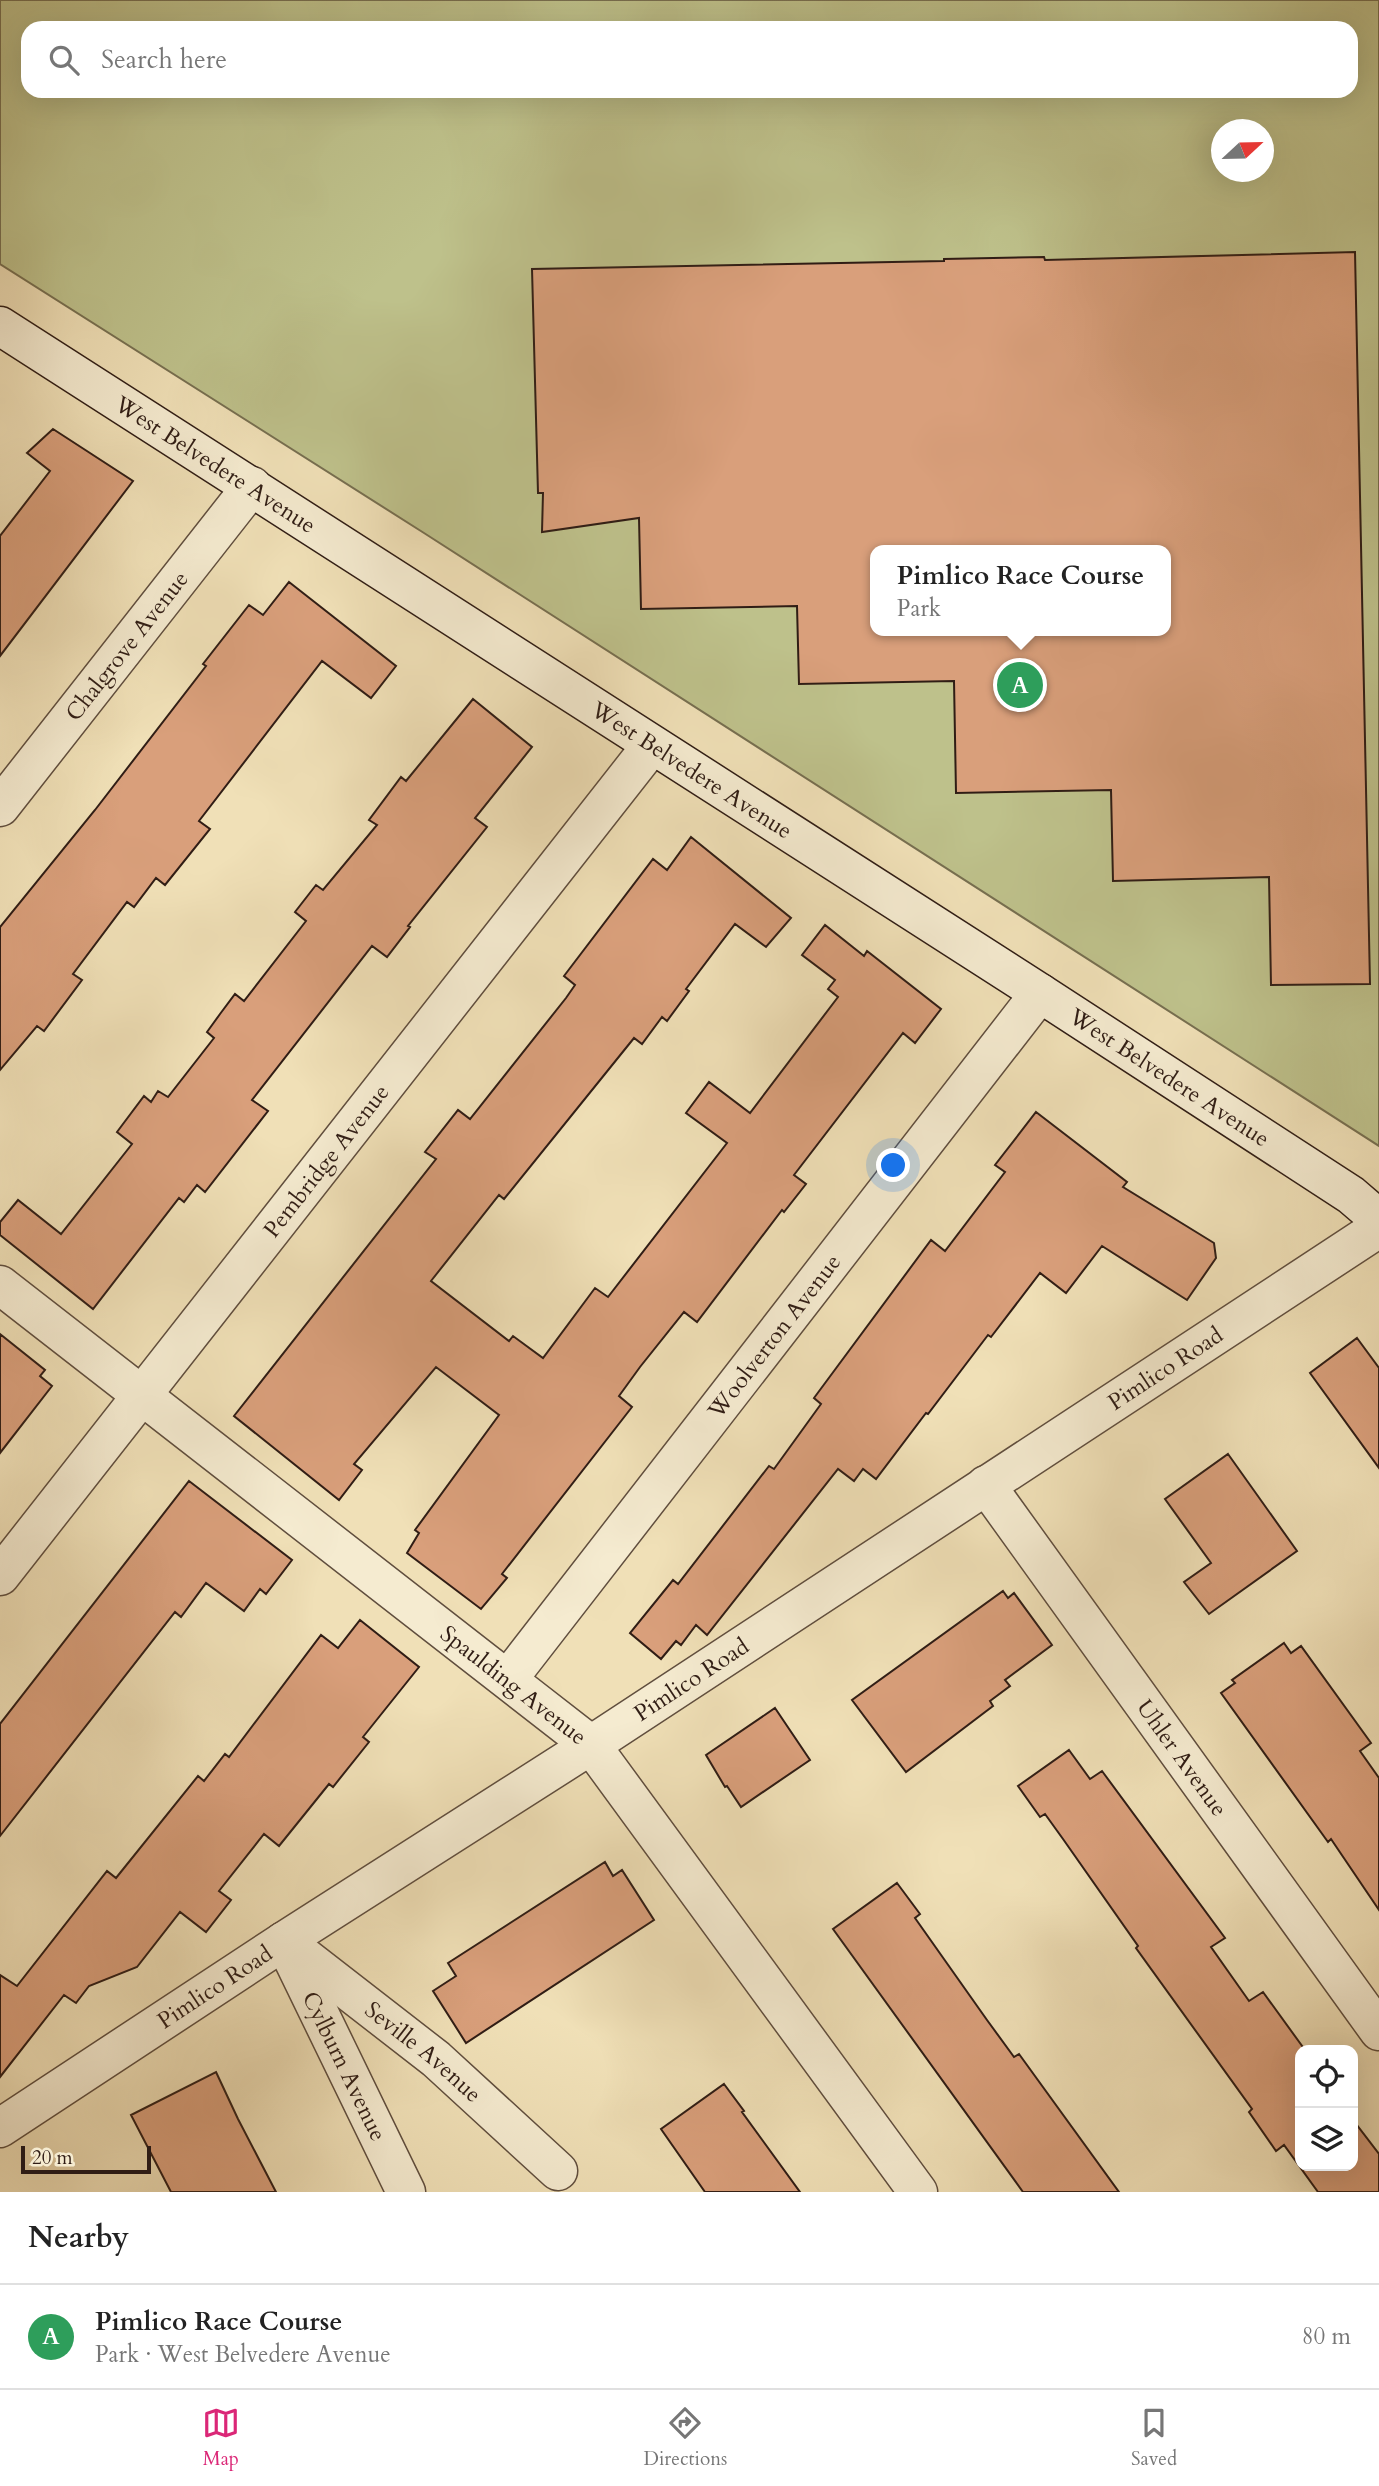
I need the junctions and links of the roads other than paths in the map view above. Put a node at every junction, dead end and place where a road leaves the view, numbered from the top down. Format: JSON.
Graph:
{"nodes":[{"id":1,"x":0,"y":326,"type":"edge"},
{"id":2,"x":252,"y":486,"type":"junction"},
{"id":3,"x":652,"y":745,"type":"junction"},
{"id":4,"x":0,"y":807,"type":"edge"},
{"id":5,"x":1040,"y":993,"type":"junction"},
{"id":6,"x":1379,"y":1219,"type":"edge"},
{"id":7,"x":1379,"y":1228,"type":"edge"},
{"id":8,"x":0,"y":1285,"type":"edge"},
{"id":9,"x":142,"y":1395,"type":"junction"},
{"id":10,"x":986,"y":1485,"type":"junction"},
{"id":11,"x":0,"y":1576,"type":"edge"},
{"id":12,"x":508,"y":1679,"type":"junction"},
{"id":13,"x":591,"y":1745,"type":"junction"},
{"id":14,"x":284,"y":1941,"type":"junction"},
{"id":15,"x":1379,"y":2031,"type":"edge"},
{"id":16,"x":0,"y":2127,"type":"edge"},
{"id":17,"x":558,"y":2171,"type":"dead end"},
{"id":18,"x":406,"y":2192,"type":"edge"},
{"id":19,"x":918,"y":2192,"type":"edge"}],
"edges":[{"from":1,"to":2,"type":"street","name":"West Belvedere Avenue"},
{"from":2,"to":3,"type":"street","name":"West Belvedere Avenue"},
{"from":2,"to":4,"type":"street","name":"Chalgrove Avenue"},
{"from":3,"to":5,"type":"street","name":"West Belvedere Avenue"},
{"from":3,"to":9,"type":"street","name":"Pembridge Avenue"},
{"from":5,"to":6,"type":"street","name":"West Belvedere Avenue"},
{"from":5,"to":12,"type":"street","name":"Woolverton Avenue"},
{"from":7,"to":10,"type":"street","name":"Pimlico Road"},
{"from":8,"to":9,"type":"street","name":"Spaulding Avenue"},
{"from":9,"to":11,"type":"street","name":"Pembridge Avenue"},
{"from":9,"to":12,"type":"street","name":"Spaulding Avenue"},
{"from":10,"to":13,"type":"street","name":"Pimlico Road"},
{"from":10,"to":15,"type":"street","name":"Uhler Avenue"},
{"from":12,"to":13,"type":"street","name":"Spaulding Avenue"},
{"from":13,"to":14,"type":"street","name":"Pimlico Road"},
{"from":13,"to":19,"type":"street","name":"Spaulding Avenue"},
{"from":14,"to":16,"type":"street","name":"Pimlico Road"},
{"from":14,"to":17,"type":"street","name":"Seville Avenue"},
{"from":14,"to":18,"type":"street","name":"Cylburn Avenue"}]}
